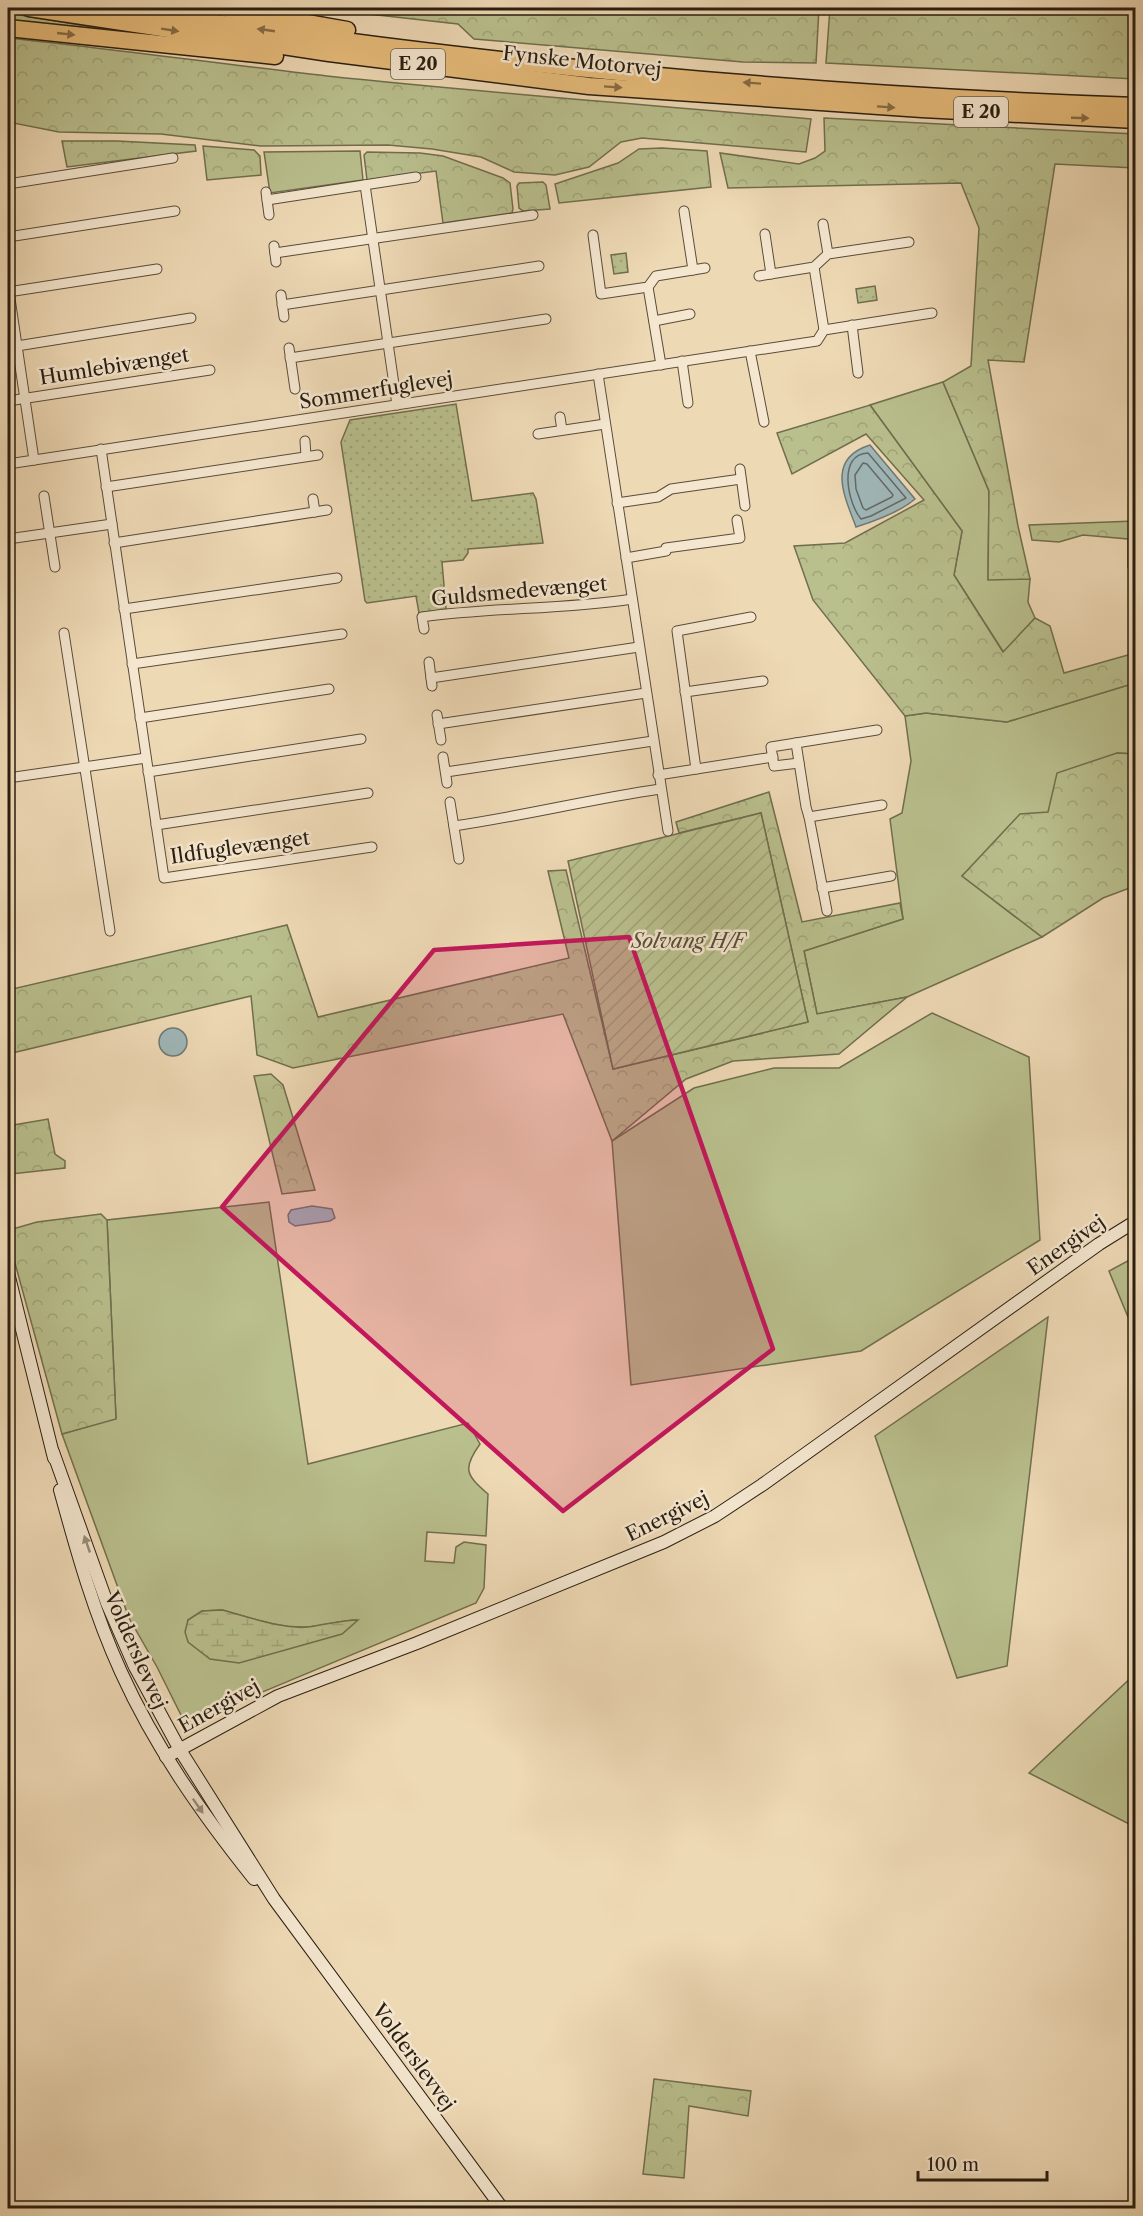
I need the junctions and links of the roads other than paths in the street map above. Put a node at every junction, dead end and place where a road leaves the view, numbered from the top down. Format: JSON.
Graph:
{"nodes":[{"id":1,"x":29,"y":8,"type":"edge"},
{"id":2,"x":118,"y":8,"type":"edge"},
{"id":3,"x":223,"y":8,"type":"edge"},
{"id":4,"x":8,"y":28,"type":"edge"},
{"id":5,"x":534,"y":63,"type":"junction"},
{"id":6,"x":589,"y":86,"type":"junction"},
{"id":7,"x":1136,"y":106,"type":"edge"},
{"id":8,"x":1136,"y":120,"type":"edge"},
{"id":9,"x":174,"y":158,"type":"dead end"},
{"id":10,"x":416,"y":177,"type":"dead end"},
{"id":11,"x":8,"y":184,"type":"edge"},
{"id":12,"x":364,"y":185,"type":"junction"},
{"id":13,"x":175,"y":211,"type":"dead end"},
{"id":14,"x":684,"y":211,"type":"dead end"},
{"id":15,"x":269,"y":215,"type":"dead end"},
{"id":16,"x":533,"y":215,"type":"dead end"},
{"id":17,"x":823,"y":224,"type":"dead end"},
{"id":18,"x":765,"y":234,"type":"dead end"},
{"id":19,"x":592,"y":235,"type":"dead end"},
{"id":20,"x":8,"y":237,"type":"edge"},
{"id":21,"x":372,"y":238,"type":"junction"},
{"id":22,"x":909,"y":242,"type":"dead end"},
{"id":23,"x":275,"y":254,"type":"dead end"},
{"id":24,"x":828,"y":254,"type":"junction"},
{"id":25,"x":539,"y":266,"type":"dead end"},
{"id":26,"x":814,"y":267,"type":"junction"},
{"id":27,"x":705,"y":268,"type":"dead end"},
{"id":28,"x":157,"y":269,"type":"dead end"},
{"id":29,"x":693,"y":270,"type":"junction"},
{"id":30,"x":771,"y":274,"type":"junction"},
{"id":31,"x":759,"y":276,"type":"dead end"},
{"id":32,"x":648,"y":287,"type":"junction"},
{"id":33,"x":8,"y":290,"type":"edge"},
{"id":34,"x":380,"y":290,"type":"junction"},
{"id":35,"x":281,"y":295,"type":"dead end"},
{"id":36,"x":282,"y":305,"type":"junction"},
{"id":37,"x":932,"y":313,"type":"dead end"},
{"id":38,"x":690,"y":315,"type":"dead end"},
{"id":39,"x":284,"y":317,"type":"dead end"},
{"id":40,"x":191,"y":318,"type":"dead end"},
{"id":41,"x":546,"y":319,"type":"dead end"},
{"id":42,"x":654,"y":321,"type":"junction"},
{"id":43,"x":852,"y":325,"type":"junction"},
{"id":44,"x":824,"y":330,"type":"junction"},
{"id":45,"x":388,"y":343,"type":"junction"},
{"id":46,"x":17,"y":345,"type":"junction"},
{"id":47,"x":750,"y":351,"type":"junction"},
{"id":48,"x":682,"y":361,"type":"junction"},
{"id":49,"x":661,"y":364,"type":"junction"},
{"id":50,"x":210,"y":370,"type":"dead end"},
{"id":51,"x":858,"y":373,"type":"dead end"},
{"id":52,"x":598,"y":374,"type":"junction"},
{"id":53,"x":295,"y":389,"type":"dead end"},
{"id":54,"x":24,"y":398,"type":"junction"},
{"id":55,"x":8,"y":400,"type":"edge"},
{"id":56,"x":688,"y":403,"type":"dead end"},
{"id":57,"x":397,"y":405,"type":"junction"},
{"id":58,"x":560,"y":417,"type":"dead end"},
{"id":59,"x":764,"y":422,"type":"dead end"},
{"id":60,"x":605,"y":424,"type":"junction"},
{"id":61,"x":562,"y":430,"type":"junction"},
{"id":62,"x":538,"y":434,"type":"dead end"},
{"id":63,"x":305,"y":441,"type":"dead end"},
{"id":64,"x":101,"y":449,"type":"junction"},
{"id":65,"x":318,"y":454,"type":"dead end"},
{"id":66,"x":306,"y":456,"type":"junction"},
{"id":67,"x":34,"y":460,"type":"junction"},
{"id":68,"x":8,"y":464,"type":"edge"},
{"id":69,"x":106,"y":487,"type":"junction"},
{"id":70,"x":44,"y":496,"type":"dead end"},
{"id":71,"x":313,"y":499,"type":"dead end"},
{"id":72,"x":617,"y":503,"type":"junction"},
{"id":73,"x":745,"y":506,"type":"dead end"},
{"id":74,"x":327,"y":510,"type":"dead end"},
{"id":75,"x":315,"y":512,"type":"junction"},
{"id":76,"x":738,"y":520,"type":"dead end"},
{"id":77,"x":112,"y":524,"type":"junction"},
{"id":78,"x":50,"y":533,"type":"junction"},
{"id":79,"x":8,"y":539,"type":"edge"},
{"id":80,"x":114,"y":543,"type":"junction"},
{"id":81,"x":626,"y":558,"type":"junction"},
{"id":82,"x":55,"y":567,"type":"dead end"},
{"id":83,"x":337,"y":578,"type":"dead end"},
{"id":84,"x":632,"y":599,"type":"junction"},
{"id":85,"x":124,"y":609,"type":"junction"},
{"id":86,"x":751,"y":617,"type":"dead end"},
{"id":87,"x":424,"y":629,"type":"dead end"},
{"id":88,"x":64,"y":633,"type":"dead end"},
{"id":89,"x":342,"y":634,"type":"dead end"},
{"id":90,"x":639,"y":647,"type":"junction"},
{"id":91,"x":429,"y":662,"type":"dead end"},
{"id":92,"x":132,"y":664,"type":"junction"},
{"id":93,"x":763,"y":681,"type":"dead end"},
{"id":94,"x":329,"y":689,"type":"dead end"},
{"id":95,"x":685,"y":692,"type":"junction"},
{"id":96,"x":646,"y":693,"type":"junction"},
{"id":97,"x":140,"y":718,"type":"junction"},
{"id":98,"x":877,"y":730,"type":"dead end"},
{"id":99,"x":361,"y":740,"type":"dead end"},
{"id":100,"x":441,"y":740,"type":"dead end"},
{"id":101,"x":653,"y":741,"type":"junction"},
{"id":102,"x":796,"y":743,"type":"junction"},
{"id":103,"x":443,"y":757,"type":"dead end"},
{"id":104,"x":773,"y":757,"type":"junction"},
{"id":105,"x":146,"y":758,"type":"junction"},
{"id":106,"x":799,"y":763,"type":"junction"},
{"id":107,"x":85,"y":767,"type":"junction"},
{"id":108,"x":696,"y":769,"type":"junction"},
{"id":109,"x":148,"y":772,"type":"junction"},
{"id":110,"x":446,"y":772,"type":"junction"},
{"id":111,"x":658,"y":775,"type":"junction"},
{"id":112,"x":8,"y":778,"type":"edge"},
{"id":113,"x":447,"y":783,"type":"dead end"},
{"id":114,"x":660,"y":789,"type":"junction"},
{"id":115,"x":368,"y":793,"type":"dead end"},
{"id":116,"x":450,"y":802,"type":"dead end"},
{"id":117,"x":882,"y":805,"type":"dead end"},
{"id":118,"x":809,"y":817,"type":"junction"},
{"id":119,"x":156,"y":825,"type":"junction"},
{"id":120,"x":454,"y":826,"type":"junction"},
{"id":121,"x":668,"y":831,"type":"dead end"},
{"id":122,"x":372,"y":847,"type":"dead end"},
{"id":123,"x":459,"y":859,"type":"dead end"},
{"id":124,"x":891,"y":876,"type":"dead end"},
{"id":125,"x":822,"y":888,"type":"junction"},
{"id":126,"x":826,"y":910,"type":"dead end"},
{"id":127,"x":110,"y":931,"type":"dead end"},
{"id":128,"x":1136,"y":1221,"type":"edge"},
{"id":129,"x":8,"y":1273,"type":"edge"},
{"id":130,"x":53,"y":1452,"type":"junction"},
{"id":131,"x":79,"y":1560,"type":"junction"},
{"id":132,"x":180,"y":1749,"type":"junction"},
{"id":133,"x":166,"y":1757,"type":"junction"},
{"id":134,"x":274,"y":1899,"type":"junction"},
{"id":135,"x":502,"y":2208,"type":"edge"}],
"edges":[{"from":1,"to":6,"type":"highway","name":"Fynske Motorvej","number":"E 20","one_way":true},
{"from":5,"to":2,"type":"highway","name":"Fynske Motorvej","number":"E 20","one_way":true},
{"from":3,"to":5,"type":"highway","number":"E 20"},
{"from":4,"to":6,"type":"highway","one_way":true},
{"from":7,"to":5,"type":"highway","name":"Fynske Motorvej","number":"E 20","one_way":true},
{"from":6,"to":8,"type":"highway","name":"Fynske Motorvej","number":"E 20","one_way":true},
{"from":9,"to":11,"type":"street"},
{"from":10,"to":12,"type":"street"},
{"from":12,"to":15,"type":"street"},
{"from":12,"to":21,"type":"street"},
{"from":13,"to":20,"type":"street"},
{"from":14,"to":29,"type":"street"},
{"from":16,"to":21,"type":"street"},
{"from":17,"to":24,"type":"street"},
{"from":18,"to":30,"type":"street"},
{"from":19,"to":32,"type":"street"},
{"from":21,"to":23,"type":"street"},
{"from":21,"to":34,"type":"street"},
{"from":22,"to":24,"type":"street"},
{"from":24,"to":26,"type":"street"},
{"from":25,"to":34,"type":"street"},
{"from":26,"to":30,"type":"street"},
{"from":26,"to":44,"type":"street"},
{"from":27,"to":29,"type":"street"},
{"from":28,"to":33,"type":"street","name":"Humlebivænget"},
{"from":29,"to":32,"type":"street"},
{"from":30,"to":31,"type":"street"},
{"from":32,"to":42,"type":"street"},
{"from":33,"to":46,"type":"street","name":"Humlebivænget"},
{"from":34,"to":36,"type":"street"},
{"from":34,"to":45,"type":"street"},
{"from":35,"to":36,"type":"street"},
{"from":36,"to":39,"type":"street"},
{"from":37,"to":43,"type":"street","name":"Sommerfuglevej"},
{"from":38,"to":42,"type":"street"},
{"from":40,"to":46,"type":"street","name":"Humlebivænget"},
{"from":41,"to":45,"type":"street"},
{"from":42,"to":49,"type":"street"},
{"from":43,"to":44,"type":"street","name":"Sommerfuglevej"},
{"from":43,"to":51,"type":"street"},
{"from":44,"to":47,"type":"street","name":"Sommerfuglevej"},
{"from":45,"to":53,"type":"street"},
{"from":45,"to":57,"type":"street"},
{"from":46,"to":54,"type":"street","name":"Humlebivænget"},
{"from":47,"to":48,"type":"street","name":"Sommerfuglevej"},
{"from":47,"to":59,"type":"street"},
{"from":48,"to":49,"type":"street","name":"Sommerfuglevej"},
{"from":48,"to":56,"type":"street"},
{"from":49,"to":52,"type":"street","name":"Sommerfuglevej"},
{"from":50,"to":54,"type":"street","name":"Humlebivænget"},
{"from":52,"to":57,"type":"street","name":"Sommerfuglevej"},
{"from":52,"to":60,"type":"street","name":"Guldsmedevænget"},
{"from":54,"to":55,"type":"street","name":"Humlebivænget"},
{"from":54,"to":67,"type":"street","name":"Humlebivænget"},
{"from":57,"to":64,"type":"street","name":"Sommerfuglevej"},
{"from":58,"to":61,"type":"street"},
{"from":60,"to":61,"type":"street"},
{"from":60,"to":72,"type":"street","name":"Guldsmedevænget"},
{"from":61,"to":62,"type":"street"},
{"from":63,"to":66,"type":"street"},
{"from":64,"to":67,"type":"street","name":"Sommerfuglevej"},
{"from":64,"to":69,"type":"street","name":"Ildfuglevænget"},
{"from":65,"to":66,"type":"street"},
{"from":66,"to":69,"type":"street"},
{"from":67,"to":68,"type":"street","name":"Sommerfuglevej"},
{"from":69,"to":77,"type":"street","name":"Ildfuglevænget"},
{"from":70,"to":78,"type":"street"},
{"from":71,"to":75,"type":"street"},
{"from":72,"to":73,"type":"street"},
{"from":72,"to":81,"type":"street","name":"Guldsmedevænget"},
{"from":74,"to":75,"type":"street"},
{"from":75,"to":80,"type":"street"},
{"from":76,"to":81,"type":"street","name":"Guldsmedevænget"},
{"from":77,"to":78,"type":"street"},
{"from":77,"to":80,"type":"street","name":"Ildfuglevænget"},
{"from":78,"to":79,"type":"street"},
{"from":78,"to":82,"type":"street"},
{"from":80,"to":85,"type":"street","name":"Ildfuglevænget"},
{"from":81,"to":84,"type":"street","name":"Guldsmedevænget"},
{"from":83,"to":85,"type":"street"},
{"from":84,"to":87,"type":"street","name":"Guldsmedevænget"},
{"from":84,"to":90,"type":"street","name":"Guldsmedevænget"},
{"from":85,"to":92,"type":"street","name":"Ildfuglevænget"},
{"from":86,"to":95,"type":"street"},
{"from":88,"to":107,"type":"street"},
{"from":89,"to":92,"type":"street"},
{"from":90,"to":91,"type":"street"},
{"from":90,"to":96,"type":"street","name":"Guldsmedevænget"},
{"from":92,"to":97,"type":"street","name":"Ildfuglevænget"},
{"from":93,"to":95,"type":"street"},
{"from":94,"to":97,"type":"street"},
{"from":95,"to":108,"type":"street"},
{"from":96,"to":100,"type":"street"},
{"from":96,"to":101,"type":"street","name":"Guldsmedevænget"},
{"from":97,"to":105,"type":"street","name":"Ildfuglevænget"},
{"from":98,"to":102,"type":"street"},
{"from":99,"to":109,"type":"street"},
{"from":101,"to":110,"type":"street"},
{"from":101,"to":111,"type":"street","name":"Guldsmedevænget"},
{"from":102,"to":104,"type":"street"},
{"from":102,"to":106,"type":"street"},
{"from":103,"to":110,"type":"street"},
{"from":104,"to":106,"type":"street"},
{"from":104,"to":108,"type":"street"},
{"from":105,"to":107,"type":"street"},
{"from":105,"to":109,"type":"street","name":"Ildfuglevænget"},
{"from":106,"to":118,"type":"street"},
{"from":107,"to":112,"type":"street"},
{"from":107,"to":127,"type":"street"},
{"from":108,"to":111,"type":"street"},
{"from":109,"to":119,"type":"street","name":"Ildfuglevænget"},
{"from":110,"to":113,"type":"street"},
{"from":111,"to":114,"type":"street","name":"Guldsmedevænget"},
{"from":114,"to":120,"type":"street"},
{"from":114,"to":121,"type":"street","name":"Guldsmedevænget"},
{"from":115,"to":119,"type":"street","name":"Ildfuglevænget"},
{"from":116,"to":120,"type":"street"},
{"from":117,"to":118,"type":"street"},
{"from":118,"to":125,"type":"street"},
{"from":119,"to":122,"type":"street","name":"Ildfuglevænget"},
{"from":120,"to":123,"type":"street"},
{"from":124,"to":125,"type":"street"},
{"from":125,"to":126,"type":"street"},
{"from":128,"to":132,"type":"street","name":"Energivej"},
{"from":129,"to":130,"type":"street","name":"Volderslevvej"},
{"from":130,"to":131,"type":"street","name":"Volderslevvej"},
{"from":132,"to":130,"type":"street","name":"Volderslevvej","one_way":true},
{"from":131,"to":132,"type":"street"},
{"from":131,"to":133,"type":"street","name":"Volderslevvej"},
{"from":132,"to":133,"type":"street","name":"Energivej"},
{"from":132,"to":134,"type":"street","name":"Volderslevvej"},
{"from":133,"to":134,"type":"street","name":"Volderslevvej","one_way":true},
{"from":134,"to":135,"type":"street","name":"Volderslevvej"}]}
